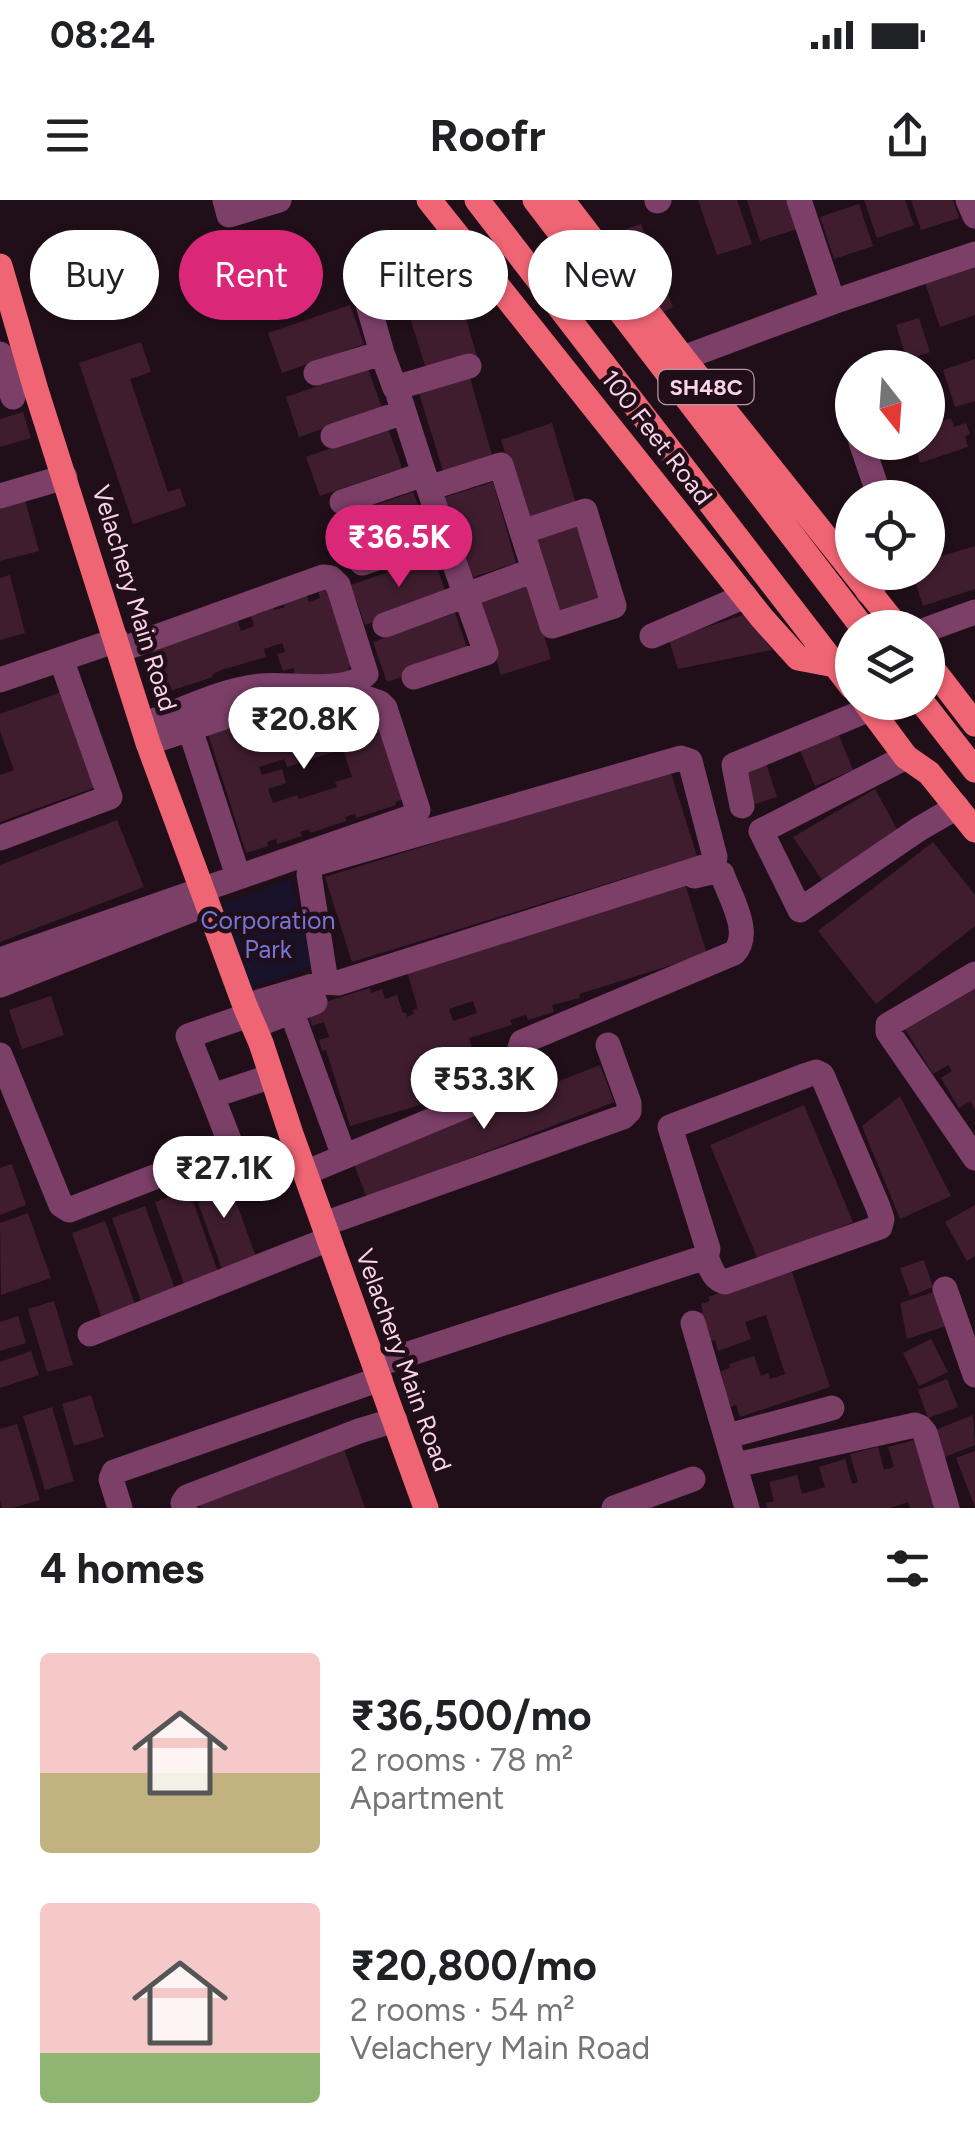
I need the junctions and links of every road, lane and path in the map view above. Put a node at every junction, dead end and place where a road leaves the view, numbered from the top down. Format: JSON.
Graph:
{"nodes":[{"id":1,"x":224,"y":200,"type":"edge"},
{"id":2,"x":279,"y":200,"type":"edge"},
{"id":3,"x":429,"y":200,"type":"edge"},
{"id":4,"x":477,"y":200,"type":"edge"},
{"id":5,"x":535,"y":200,"type":"edge"},
{"id":6,"x":562,"y":200,"type":"edge"},
{"id":7,"x":799,"y":200,"type":"edge"},
{"id":8,"x":968,"y":200,"type":"edge"},
{"id":9,"x":975,"y":216,"type":"edge"},
{"id":10,"x":453,"y":230,"type":"edge"},
{"id":11,"x":975,"y":254,"type":"edge"},
{"id":12,"x":0,"y":266,"type":"edge"},
{"id":13,"x":508,"y":299,"type":"edge"},
{"id":14,"x":833,"y":302,"type":"junction"},
{"id":15,"x":373,"y":320,"type":"edge"},
{"id":16,"x":382,"y":353,"type":"junction"},
{"id":17,"x":0,"y":354,"type":"edge"},
{"id":18,"x":683,"y":358,"type":"junction"},
{"id":19,"x":469,"y":366,"type":"dead end"},
{"id":20,"x":316,"y":373,"type":"dead end"},
{"id":21,"x":16,"y":396,"type":"edge"},
{"id":22,"x":400,"y":400,"type":"junction"},
{"id":23,"x":333,"y":436,"type":"dead end"},
{"id":24,"x":65,"y":476,"type":"junction"},
{"id":25,"x":426,"y":481,"type":"junction"},
{"id":26,"x":0,"y":496,"type":"edge"},
{"id":27,"x":342,"y":502,"type":"dead end"},
{"id":28,"x":522,"y":532,"type":"junction"},
{"id":29,"x":445,"y":536,"type":"junction"},
{"id":30,"x":362,"y":563,"type":"dead end"},
{"id":31,"x":534,"y":570,"type":"junction"},
{"id":32,"x":868,"y":592,"type":"joint"},
{"id":33,"x":466,"y":595,"type":"junction"},
{"id":34,"x":745,"y":596,"type":"junction"},
{"id":35,"x":849,"y":610,"type":"edge"},
{"id":36,"x":884,"y":610,"type":"edge"},
{"id":37,"x":975,"y":612,"type":"edge"},
{"id":38,"x":945,"y":622,"type":"edge"},
{"id":39,"x":386,"y":625,"type":"dead end"},
{"id":40,"x":652,"y":636,"type":"dead end"},
{"id":41,"x":118,"y":645,"type":"junction"},
{"id":42,"x":61,"y":660,"type":"junction"},
{"id":43,"x":835,"y":665,"type":"joint"},
{"id":44,"x":414,"y":677,"type":"dead end"},
{"id":45,"x":0,"y":680,"type":"edge"},
{"id":46,"x":945,"y":685,"type":"edge"},
{"id":47,"x":836,"y":720,"type":"edge"},
{"id":48,"x":878,"y":720,"type":"edge"},
{"id":49,"x":936,"y":720,"type":"edge"},
{"id":50,"x":975,"y":724,"type":"edge"},
{"id":51,"x":190,"y":729,"type":"junction"},
{"id":52,"x":146,"y":734,"type":"junction"},
{"id":53,"x":906,"y":757,"type":"junction"},
{"id":54,"x":975,"y":770,"type":"edge"},
{"id":55,"x":742,"y":806,"type":"dead end"},
{"id":56,"x":956,"y":807,"type":"junction"},
{"id":57,"x":975,"y":830,"type":"edge"},
{"id":58,"x":0,"y":838,"type":"edge"},
{"id":59,"x":238,"y":876,"type":"junction"},
{"id":60,"x":204,"y":896,"type":"junction"},
{"id":61,"x":0,"y":960,"type":"edge"},
{"id":62,"x":975,"y":974,"type":"edge"},
{"id":63,"x":326,"y":982,"type":"junction"},
{"id":64,"x":0,"y":985,"type":"edge"},
{"id":65,"x":291,"y":1010,"type":"junction"},
{"id":66,"x":250,"y":1016,"type":"junction"},
{"id":67,"x":608,"y":1045,"type":"dead end"},
{"id":68,"x":0,"y":1055,"type":"edge"},
{"id":69,"x":272,"y":1076,"type":"junction"},
{"id":70,"x":212,"y":1096,"type":"junction"},
{"id":71,"x":344,"y":1156,"type":"junction"},
{"id":72,"x":975,"y":1158,"type":"edge"},
{"id":73,"x":305,"y":1173,"type":"junction"},
{"id":74,"x":326,"y":1231,"type":"junction"},
{"id":75,"x":706,"y":1258,"type":"junction"},
{"id":76,"x":945,"y":1289,"type":"dead end"},
{"id":77,"x":693,"y":1323,"type":"dead end"},
{"id":78,"x":90,"y":1334,"type":"dead end"},
{"id":79,"x":378,"y":1372,"type":"junction"},
{"id":80,"x":975,"y":1374,"type":"edge"},
{"id":81,"x":832,"y":1408,"type":"dead end"},
{"id":82,"x":395,"y":1420,"type":"junction"},
{"id":83,"x":728,"y":1436,"type":"junction"},
{"id":84,"x":736,"y":1466,"type":"junction"},
{"id":85,"x":693,"y":1479,"type":"dead end"},
{"id":86,"x":422,"y":1507,"type":"edge"},
{"id":87,"x":120,"y":1508,"type":"edge"},
{"id":88,"x":185,"y":1508,"type":"edge"},
{"id":89,"x":614,"y":1508,"type":"edge"},
{"id":90,"x":747,"y":1508,"type":"edge"},
{"id":91,"x":947,"y":1508,"type":"edge"}],
"edges":[{"from":1,"to":2,"type":"street"},
{"from":3,"to":10,"type":"main road","name":"100 Feet Road"},
{"from":4,"to":43,"type":"main road"},
{"from":5,"to":35,"type":"main road"},
{"from":6,"to":18,"type":"main road","number":"SH48C"},
{"from":7,"to":14,"type":"street"},
{"from":8,"to":9,"type":"street"},
{"from":11,"to":14,"type":"street"},
{"from":12,"to":21,"type":"main road","name":"Velachery Main Road"},
{"from":13,"to":34,"type":"main road","name":"100 Feet Road"},
{"from":14,"to":18,"type":"street"},
{"from":15,"to":16,"type":"street"},
{"from":16,"to":20,"type":"street"},
{"from":16,"to":22,"type":"street"},
{"from":17,"to":21,"type":"street"},
{"from":18,"to":32,"type":"main road","number":"SH48C"},
{"from":19,"to":22,"type":"street"},
{"from":21,"to":24,"type":"main road","name":"Velachery Main Road"},
{"from":22,"to":23,"type":"street"},
{"from":22,"to":25,"type":"street"},
{"from":24,"to":26,"type":"street"},
{"from":24,"to":41,"type":"main road","name":"Velachery Main Road"},
{"from":25,"to":27,"type":"street"},
{"from":25,"to":28,"type":"street"},
{"from":25,"to":29,"type":"street"},
{"from":28,"to":31,"type":"street"},
{"from":28,"to":31,"type":"street"},
{"from":29,"to":30,"type":"street"},
{"from":29,"to":33,"type":"street"},
{"from":31,"to":33,"type":"street"},
{"from":32,"to":36,"type":"main road","number":"SH48C"},
{"from":33,"to":39,"type":"street"},
{"from":33,"to":44,"type":"street"},
{"from":34,"to":40,"type":"street"},
{"from":34,"to":43,"type":"main road","name":"100 Feet Road"},
{"from":37,"to":38,"type":"street"},
{"from":41,"to":42,"type":"street"},
{"from":41,"to":52,"type":"main road","name":"Velachery Main Road"},
{"from":41,"to":52,"type":"street"},
{"from":42,"to":45,"type":"street"},
{"from":42,"to":58,"type":"street"},
{"from":46,"to":50,"type":"main road"},
{"from":47,"to":55,"type":"street"},
{"from":48,"to":53,"type":"main road"},
{"from":49,"to":54,"type":"main road"},
{"from":51,"to":52,"type":"street"},
{"from":51,"to":59,"type":"street"},
{"from":51,"to":59,"type":"street"},
{"from":52,"to":60,"type":"main road","name":"Velachery Main Road"},
{"from":53,"to":56,"type":"main road"},
{"from":53,"to":56,"type":"street"},
{"from":56,"to":57,"type":"main road"},
{"from":59,"to":60,"type":"street"},
{"from":60,"to":61,"type":"street"},
{"from":60,"to":64,"type":"street"},
{"from":60,"to":66,"type":"main road","name":"Velachery Main Road"},
{"from":62,"to":72,"type":"street"},
{"from":63,"to":63,"type":"street"},
{"from":63,"to":66,"type":"street"},
{"from":65,"to":66,"type":"street"},
{"from":65,"to":71,"type":"street"},
{"from":65,"to":71,"type":"street"},
{"from":66,"to":69,"type":"main road","name":"Velachery Main Road"},
{"from":66,"to":70,"type":"street"},
{"from":67,"to":74,"type":"street"},
{"from":68,"to":70,"type":"street"},
{"from":69,"to":70,"type":"street"},
{"from":69,"to":73,"type":"main road","name":"Velachery Main Road"},
{"from":71,"to":73,"type":"street"},
{"from":73,"to":74,"type":"main road","name":"Velachery Main Road"},
{"from":74,"to":78,"type":"street"},
{"from":74,"to":79,"type":"main road","name":"Velachery Main Road"},
{"from":75,"to":75,"type":"street"},
{"from":75,"to":79,"type":"street"},
{"from":76,"to":80,"type":"street"},
{"from":77,"to":83,"type":"street"},
{"from":79,"to":82,"type":"main road","name":"Velachery Main Road"},
{"from":79,"to":87,"type":"street"},
{"from":81,"to":83,"type":"street"},
{"from":82,"to":86,"type":"main road","name":"Velachery Main Road"},
{"from":82,"to":88,"type":"street"},
{"from":83,"to":84,"type":"street"},
{"from":84,"to":90,"type":"street"},
{"from":84,"to":91,"type":"street"},
{"from":85,"to":89,"type":"street"}]}
